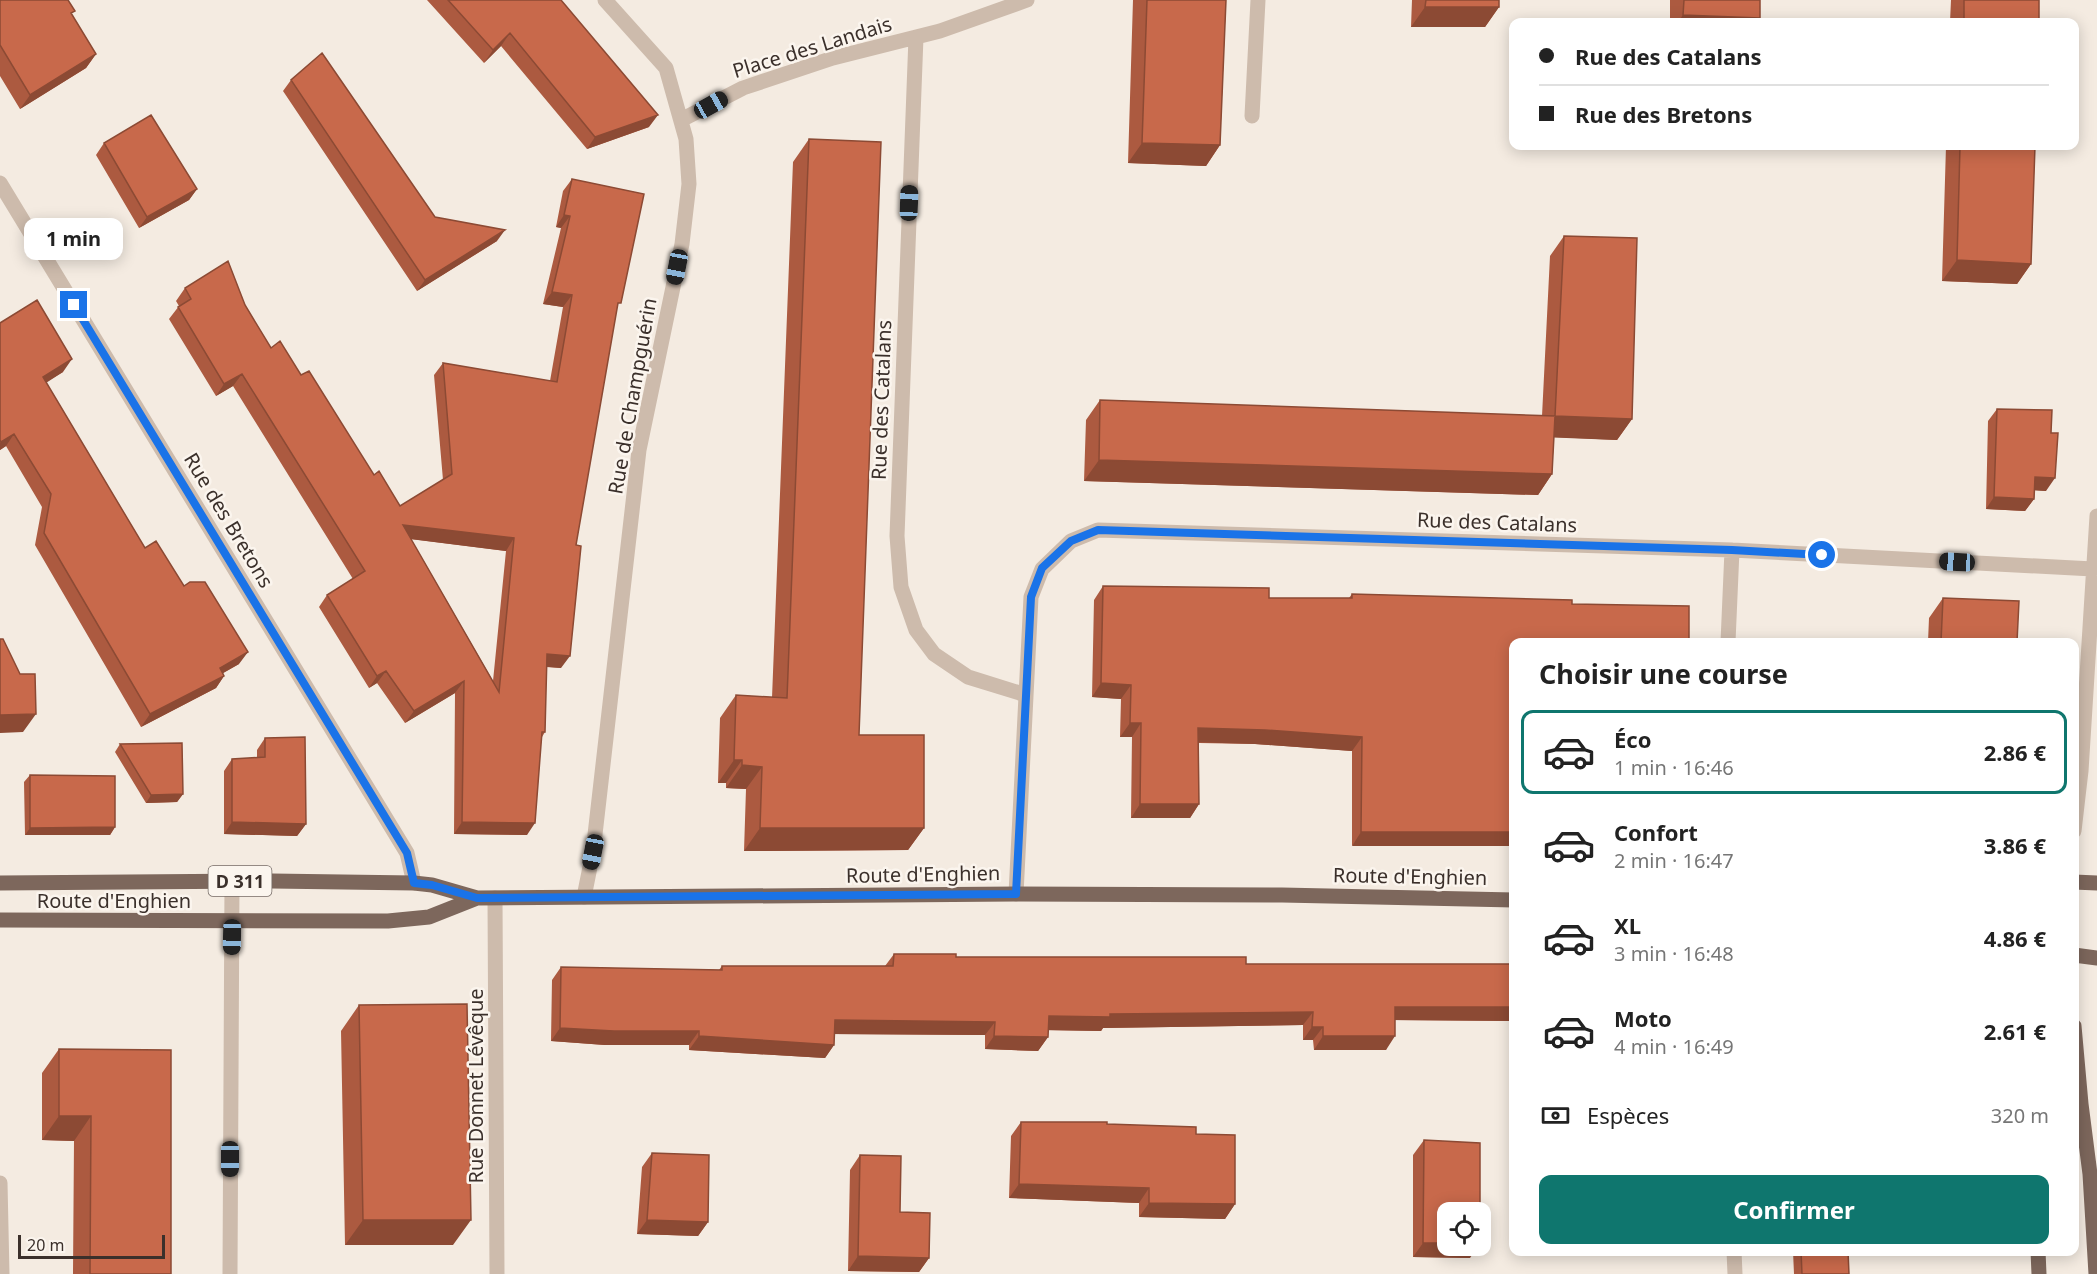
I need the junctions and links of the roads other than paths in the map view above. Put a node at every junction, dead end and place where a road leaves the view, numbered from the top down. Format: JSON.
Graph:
{"nodes":[{"id":1,"x":605,"y":0,"type":"edge"},
{"id":2,"x":1028,"y":0,"type":"edge"},
{"id":3,"x":1258,"y":0,"type":"edge"},
{"id":4,"x":915,"y":37,"type":"junction"},
{"id":5,"x":1252,"y":116,"type":"dead end"},
{"id":6,"x":681,"y":120,"type":"junction"},
{"id":7,"x":0,"y":183,"type":"edge"},
{"id":8,"x":2097,"y":516,"type":"edge"},
{"id":9,"x":1732,"y":550,"type":"junction"},
{"id":10,"x":2093,"y":569,"type":"junction"},
{"id":11,"x":1728,"y":638,"type":"edge"},
{"id":12,"x":1026,"y":695,"type":"junction"},
{"id":13,"x":2079,"y":788,"type":"edge"},
{"id":14,"x":232,"y":881,"type":"junction"},
{"id":15,"x":2079,"y":882,"type":"edge"},
{"id":16,"x":0,"y":883,"type":"edge"},
{"id":17,"x":414,"y":883,"type":"junction"},
{"id":18,"x":2097,"y":883,"type":"edge"},
{"id":19,"x":1016,"y":894,"type":"junction"},
{"id":20,"x":584,"y":897,"type":"junction"},
{"id":21,"x":477,"y":898,"type":"junction"},
{"id":22,"x":495,"y":898,"type":"junction"},
{"id":23,"x":1509,"y":900,"type":"edge"},
{"id":24,"x":0,"y":920,"type":"edge"},
{"id":25,"x":232,"y":922,"type":"junction"},
{"id":26,"x":2079,"y":956,"type":"edge"},
{"id":27,"x":2097,"y":958,"type":"edge"},
{"id":28,"x":2079,"y":1082,"type":"edge"},
{"id":29,"x":2097,"y":1153,"type":"edge"},
{"id":30,"x":2091,"y":1174,"type":"junction"},
{"id":31,"x":0,"y":1183,"type":"edge"},
{"id":32,"x":1,"y":1256,"type":"edge"},
{"id":33,"x":1734,"y":1256,"type":"edge"},
{"id":34,"x":2038,"y":1256,"type":"edge"},
{"id":35,"x":2,"y":1274,"type":"edge"},
{"id":36,"x":230,"y":1274,"type":"edge"},
{"id":37,"x":497,"y":1274,"type":"edge"},
{"id":38,"x":1735,"y":1274,"type":"edge"},
{"id":39,"x":2039,"y":1274,"type":"edge"},
{"id":40,"x":2096,"y":1274,"type":"edge"}],
"edges":[{"from":1,"to":6,"type":"street","name":"Rue de Champguérin"},
{"from":2,"to":4,"type":"street","name":"Place des Landais"},
{"from":3,"to":5,"type":"street"},
{"from":4,"to":6,"type":"street","name":"Place des Landais"},
{"from":4,"to":12,"type":"street","name":"Rue des Catalans"},
{"from":6,"to":20,"type":"street","name":"Rue de Champguérin"},
{"from":7,"to":17,"type":"street","name":"Rue des Bretons"},
{"from":8,"to":10,"type":"street"},
{"from":9,"to":10,"type":"street","name":"Rue des Catalans"},
{"from":9,"to":11,"type":"street"},
{"from":9,"to":12,"type":"street","name":"Rue des Catalans"},
{"from":10,"to":13,"type":"street"},
{"from":12,"to":19,"type":"street","name":"Rue des Catalans"},
{"from":14,"to":16,"type":"main road","name":"Route d'Enghien","number":"D 311"},
{"from":14,"to":17,"type":"main road","name":"Route d'Enghien","number":"D 311"},
{"from":14,"to":25,"type":"street"},
{"from":15,"to":18,"type":"main road"},
{"from":17,"to":21,"type":"main road","name":"Route d'Enghien","number":"D 311"},
{"from":19,"to":20,"type":"main road","name":"Route d'Enghien","number":"D 311"},
{"from":19,"to":23,"type":"main road","name":"Route d'Enghien","number":"D 311"},
{"from":20,"to":22,"type":"main road","name":"Route d'Enghien","number":"D 311"},
{"from":21,"to":22,"type":"main road","name":"Route d'Enghien","number":"D 311"},
{"from":21,"to":25,"type":"main road","name":"Route d'Enghien","number":"D 311"},
{"from":22,"to":37,"type":"street","name":"Rue Donnet Lévêque"},
{"from":24,"to":25,"type":"main road","name":"Route d'Enghien","number":"D 311"},
{"from":25,"to":36,"type":"street"},
{"from":26,"to":27,"type":"main road"},
{"from":28,"to":30,"type":"main road"},
{"from":29,"to":30,"type":"main road"},
{"from":30,"to":40,"type":"main road"},
{"from":31,"to":32,"type":"street"},
{"from":32,"to":35,"type":"street"},
{"from":33,"to":38,"type":"street"},
{"from":34,"to":39,"type":"main road"}]}
